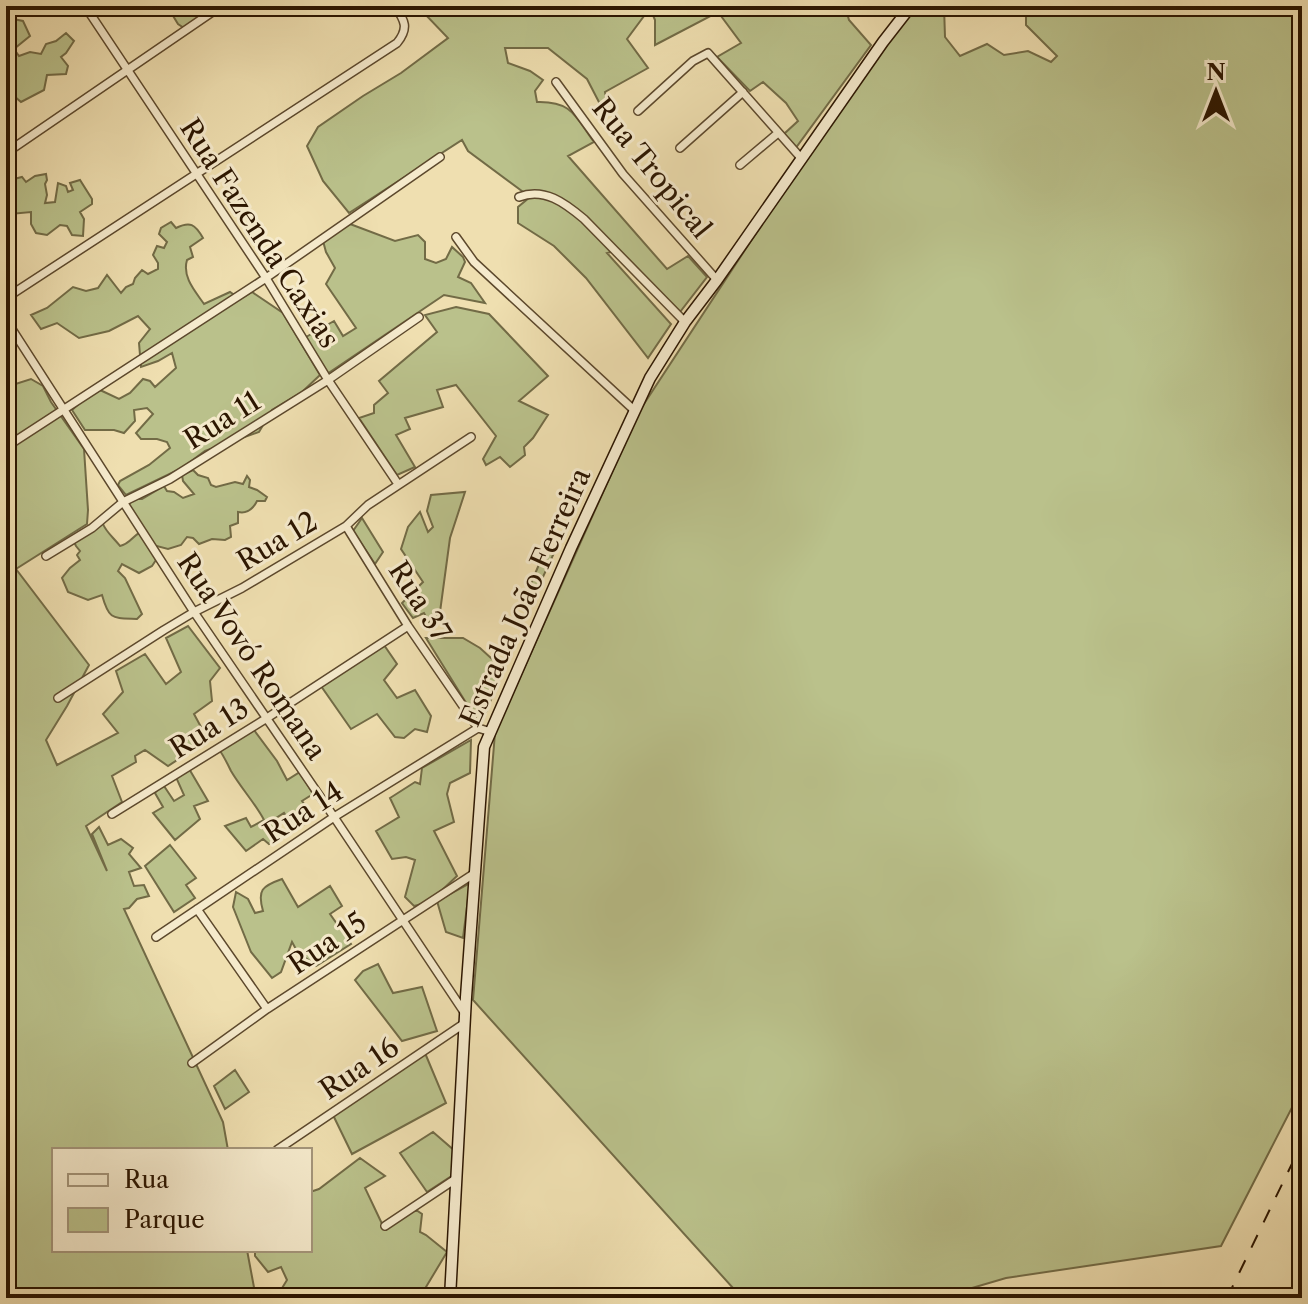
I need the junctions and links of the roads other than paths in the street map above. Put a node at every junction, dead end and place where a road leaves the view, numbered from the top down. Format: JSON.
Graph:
{"nodes":[{"id":1,"x":85,"y":6,"type":"edge"},
{"id":2,"x":221,"y":6,"type":"edge"},
{"id":3,"x":395,"y":6,"type":"edge"},
{"id":4,"x":911,"y":6,"type":"edge"},
{"id":5,"x":128,"y":70,"type":"junction"},
{"id":6,"x":556,"y":82,"type":"dead end"},
{"id":7,"x":743,"y":92,"type":"junction"},
{"id":8,"x":638,"y":111,"type":"dead end"},
{"id":9,"x":778,"y":133,"type":"junction"},
{"id":10,"x":680,"y":148,"type":"dead end"},
{"id":11,"x":6,"y":153,"type":"edge"},
{"id":12,"x":440,"y":157,"type":"dead end"},
{"id":13,"x":801,"y":158,"type":"junction"},
{"id":14,"x":740,"y":165,"type":"dead end"},
{"id":15,"x":195,"y":174,"type":"junction"},
{"id":16,"x":519,"y":197,"type":"dead end"},
{"id":17,"x":456,"y":237,"type":"dead end"},
{"id":18,"x":266,"y":278,"type":"junction"},
{"id":19,"x":717,"y":280,"type":"junction"},
{"id":20,"x":6,"y":298,"type":"edge"},
{"id":21,"x":419,"y":317,"type":"dead end"},
{"id":22,"x":6,"y":320,"type":"edge"},
{"id":23,"x":685,"y":322,"type":"junction"},
{"id":24,"x":328,"y":380,"type":"junction"},
{"id":25,"x":64,"y":409,"type":"junction"},
{"id":26,"x":635,"y":411,"type":"junction"},
{"id":27,"x":471,"y":437,"type":"dead end"},
{"id":28,"x":6,"y":447,"type":"edge"},
{"id":29,"x":398,"y":484,"type":"junction"},
{"id":30,"x":123,"y":502,"type":"junction"},
{"id":31,"x":346,"y":526,"type":"junction"},
{"id":32,"x":46,"y":556,"type":"dead end"},
{"id":33,"x":194,"y":612,"type":"junction"},
{"id":34,"x":408,"y":626,"type":"junction"},
{"id":35,"x":58,"y":698,"type":"dead end"},
{"id":36,"x":267,"y":718,"type":"junction"},
{"id":37,"x":478,"y":728,"type":"junction"},
{"id":38,"x":491,"y":732,"type":"junction"},
{"id":39,"x":112,"y":814,"type":"dead end"},
{"id":40,"x":334,"y":817,"type":"junction"},
{"id":41,"x":475,"y":873,"type":"junction"},
{"id":42,"x":197,"y":909,"type":"junction"},
{"id":43,"x":401,"y":920,"type":"junction"},
{"id":44,"x":156,"y":937,"type":"dead end"},
{"id":45,"x":267,"y":1009,"type":"junction"},
{"id":46,"x":465,"y":1019,"type":"junction"},
{"id":47,"x":192,"y":1063,"type":"dead end"},
{"id":48,"x":280,"y":1148,"type":"edge"},
{"id":49,"x":457,"y":1178,"type":"junction"},
{"id":50,"x":385,"y":1226,"type":"dead end"},
{"id":51,"x":450,"y":1298,"type":"edge"}],
"edges":[{"from":1,"to":5,"type":"street","name":"Rua Fazenda Caxias"},
{"from":2,"to":5,"type":"street"},
{"from":3,"to":15,"type":"street"},
{"from":4,"to":13,"type":"street","name":"Estrada João Ferreira"},
{"from":5,"to":11,"type":"street"},
{"from":5,"to":15,"type":"street","name":"Rua Fazenda Caxias"},
{"from":6,"to":19,"type":"street","name":"Rua Tropical"},
{"from":7,"to":8,"type":"street"},
{"from":7,"to":9,"type":"street"},
{"from":7,"to":10,"type":"street"},
{"from":9,"to":13,"type":"street"},
{"from":9,"to":14,"type":"street"},
{"from":12,"to":18,"type":"street"},
{"from":13,"to":19,"type":"street","name":"Estrada João Ferreira"},
{"from":15,"to":18,"type":"street","name":"Rua Fazenda Caxias"},
{"from":15,"to":20,"type":"street"},
{"from":16,"to":23,"type":"street"},
{"from":17,"to":26,"type":"street"},
{"from":18,"to":24,"type":"street","name":"Rua Fazenda Caxias"},
{"from":18,"to":25,"type":"street"},
{"from":19,"to":23,"type":"street","name":"Estrada João Ferreira"},
{"from":21,"to":24,"type":"street","name":"Rua 11"},
{"from":22,"to":25,"type":"street","name":"Rua Vovó Romana"},
{"from":23,"to":26,"type":"street","name":"Estrada João Ferreira"},
{"from":24,"to":29,"type":"street","name":"Rua Fazenda Caxias"},
{"from":24,"to":30,"type":"street","name":"Rua 11"},
{"from":25,"to":28,"type":"street"},
{"from":25,"to":30,"type":"street","name":"Rua Vovó Romana"},
{"from":26,"to":38,"type":"street","name":"Estrada João Ferreira"},
{"from":27,"to":29,"type":"street","name":"Rua 12"},
{"from":29,"to":31,"type":"street","name":"Rua 12"},
{"from":30,"to":32,"type":"street","name":"Rua 11"},
{"from":30,"to":33,"type":"street","name":"Rua Vovó Romana"},
{"from":31,"to":33,"type":"street","name":"Rua 12"},
{"from":31,"to":34,"type":"street","name":"Rua 37"},
{"from":33,"to":35,"type":"street","name":"Rua 12"},
{"from":33,"to":36,"type":"street","name":"Rua Vovó Romana"},
{"from":34,"to":36,"type":"street","name":"Rua 13"},
{"from":34,"to":37,"type":"street","name":"Rua 37"},
{"from":36,"to":39,"type":"street","name":"Rua 13"},
{"from":36,"to":40,"type":"street","name":"Rua Vovó Romana"},
{"from":37,"to":38,"type":"street"},
{"from":37,"to":40,"type":"street","name":"Rua 14"},
{"from":38,"to":41,"type":"street","name":"Estrada João Ferreira"},
{"from":40,"to":42,"type":"street","name":"Rua 14"},
{"from":40,"to":43,"type":"street","name":"Rua Vovó Romana"},
{"from":41,"to":43,"type":"street","name":"Rua 15"},
{"from":41,"to":46,"type":"street","name":"Estrada João Ferreira"},
{"from":42,"to":44,"type":"street","name":"Rua 14"},
{"from":42,"to":45,"type":"street"},
{"from":43,"to":45,"type":"street","name":"Rua 15"},
{"from":43,"to":46,"type":"street","name":"Rua Vovó Romana"},
{"from":45,"to":47,"type":"street","name":"Rua 15"},
{"from":46,"to":48,"type":"street","name":"Rua 16"},
{"from":46,"to":49,"type":"street","name":"Estrada João Ferreira"},
{"from":49,"to":50,"type":"street"},
{"from":49,"to":51,"type":"street","name":"Estrada João Ferreira"}]}
